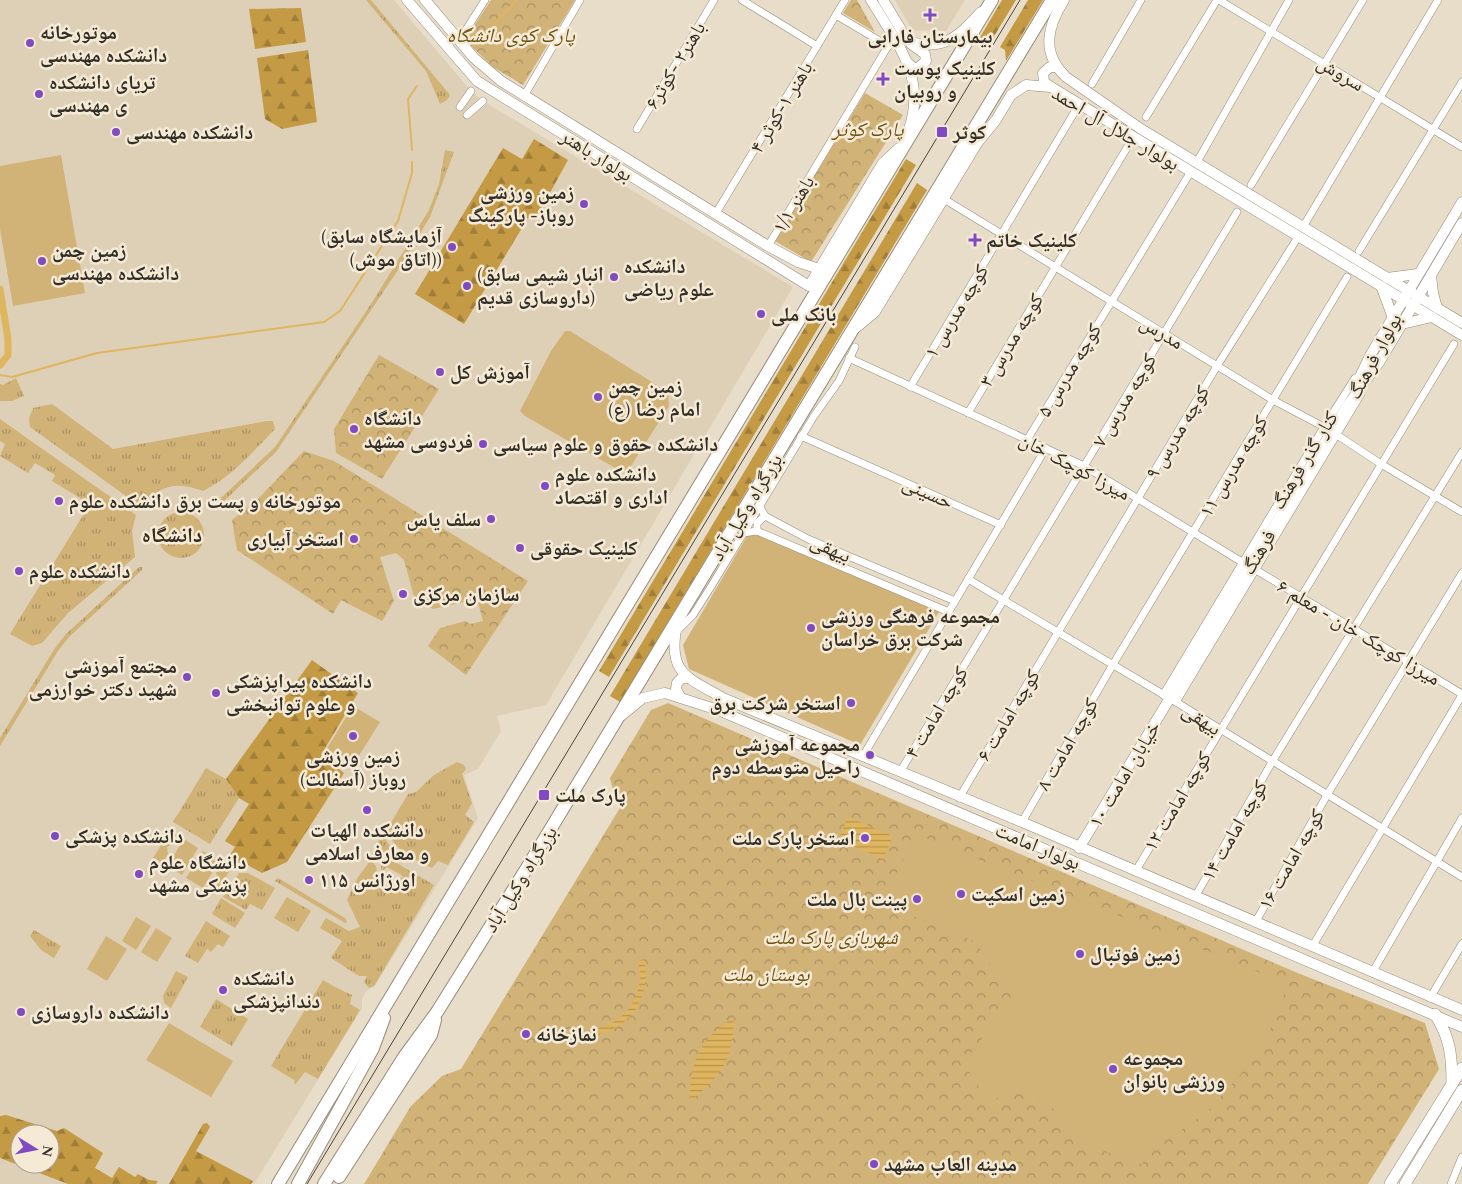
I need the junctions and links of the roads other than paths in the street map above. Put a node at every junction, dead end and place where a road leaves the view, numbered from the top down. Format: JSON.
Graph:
{"nodes":[{"id":1,"x":406,"y":0,"type":"edge"},
{"id":2,"x":425,"y":0,"type":"edge"},
{"id":3,"x":485,"y":0,"type":"edge"},
{"id":4,"x":580,"y":0,"type":"edge"},
{"id":5,"x":714,"y":0,"type":"edge"},
{"id":6,"x":742,"y":0,"type":"edge"},
{"id":7,"x":846,"y":0,"type":"edge"},
{"id":8,"x":871,"y":0,"type":"edge"},
{"id":9,"x":883,"y":0,"type":"edge"},
{"id":10,"x":992,"y":0,"type":"edge"},
{"id":11,"x":1052,"y":0,"type":"edge"},
{"id":12,"x":1064,"y":0,"type":"edge"},
{"id":13,"x":1141,"y":0,"type":"edge"},
{"id":14,"x":1218,"y":0,"type":"edge"},
{"id":15,"x":1289,"y":0,"type":"edge"},
{"id":16,"x":1364,"y":0,"type":"edge"},
{"id":17,"x":1438,"y":0,"type":"edge"},
{"id":18,"x":836,"y":15,"type":"junction"},
{"id":19,"x":1271,"y":31,"type":"junction"},
{"id":20,"x":459,"y":41,"type":"junction"},
{"id":21,"x":908,"y":41,"type":"junction"},
{"id":22,"x":892,"y":44,"type":"junction"},
{"id":23,"x":817,"y":46,"type":"junction"},
{"id":24,"x":908,"y":63,"type":"junction"},
{"id":25,"x":1325,"y":64,"type":"junction"},
{"id":26,"x":1056,"y":67,"type":"junction"},
{"id":27,"x":1462,"y":82,"type":"edge"},
{"id":28,"x":1092,"y":84,"type":"dead end"},
{"id":29,"x":1051,"y":87,"type":"junction"},
{"id":30,"x":472,"y":91,"type":"dead end"},
{"id":31,"x":524,"y":96,"type":"junction"},
{"id":32,"x":1379,"y":97,"type":"junction"},
{"id":33,"x":483,"y":101,"type":"dead end"},
{"id":34,"x":460,"y":107,"type":"dead end"},
{"id":35,"x":1074,"y":113,"type":"dead end"},
{"id":36,"x":467,"y":116,"type":"dead end"},
{"id":37,"x":1146,"y":118,"type":"dead end"},
{"id":38,"x":637,"y":129,"type":"dead end"},
{"id":39,"x":1433,"y":130,"type":"junction"},
{"id":40,"x":904,"y":144,"type":"junction"},
{"id":41,"x":1128,"y":146,"type":"dead end"},
{"id":42,"x":1462,"y":147,"type":"edge"},
{"id":43,"x":1197,"y":162,"type":"junction"},
{"id":44,"x":1190,"y":173,"type":"junction"},
{"id":45,"x":1251,"y":185,"type":"dead end"},
{"id":46,"x":684,"y":194,"type":"junction"},
{"id":47,"x":944,"y":200,"type":"junction"},
{"id":48,"x":1462,"y":202,"type":"edge"},
{"id":49,"x":678,"y":205,"type":"junction"},
{"id":50,"x":1275,"y":210,"type":"junction"},
{"id":51,"x":1237,"y":212,"type":"dead end"},
{"id":52,"x":716,"y":213,"type":"junction"},
{"id":53,"x":1269,"y":220,"type":"junction"},
{"id":54,"x":1462,"y":223,"type":"edge"},
{"id":55,"x":1303,"y":227,"type":"junction"},
{"id":56,"x":844,"y":235,"type":"junction"},
{"id":57,"x":1002,"y":235,"type":"junction"},
{"id":58,"x":1298,"y":237,"type":"junction"},
{"id":59,"x":768,"y":246,"type":"junction"},
{"id":60,"x":1359,"y":251,"type":"dead end"},
{"id":61,"x":798,"y":262,"type":"junction"},
{"id":62,"x":1055,"y":268,"type":"junction"},
{"id":63,"x":819,"y":269,"type":"junction"},
{"id":64,"x":793,"y":274,"type":"junction"},
{"id":65,"x":1418,"y":274,"type":"junction"},
{"id":66,"x":1431,"y":274,"type":"junction"},
{"id":67,"x":1347,"y":277,"type":"dead end"},
{"id":68,"x":1387,"y":278,"type":"junction"},
{"id":69,"x":1382,"y":288,"type":"junction"},
{"id":70,"x":1408,"y":291,"type":"junction"},
{"id":71,"x":1418,"y":296,"type":"junction"},
{"id":72,"x":1110,"y":301,"type":"junction"},
{"id":73,"x":1403,"y":301,"type":"junction"},
{"id":74,"x":1412,"y":306,"type":"junction"},
{"id":75,"x":1437,"y":308,"type":"junction"},
{"id":76,"x":1432,"y":318,"type":"junction"},
{"id":77,"x":1397,"y":321,"type":"junction"},
{"id":78,"x":1462,"y":323,"type":"edge"},
{"id":79,"x":854,"y":329,"type":"junction"},
{"id":80,"x":1164,"y":334,"type":"junction"},
{"id":81,"x":1462,"y":335,"type":"edge"},
{"id":82,"x":1454,"y":344,"type":"dead end"},
{"id":83,"x":856,"y":347,"type":"dead end"},
{"id":84,"x":1371,"y":354,"type":"junction"},
{"id":85,"x":849,"y":358,"type":"junction"},
{"id":86,"x":1380,"y":361,"type":"junction"},
{"id":87,"x":1217,"y":366,"type":"junction"},
{"id":88,"x":910,"y":387,"type":"junction"},
{"id":89,"x":1273,"y":400,"type":"junction"},
{"id":90,"x":1347,"y":406,"type":"junction"},
{"id":91,"x":968,"y":413,"type":"junction"},
{"id":92,"x":1324,"y":426,"type":"junction"},
{"id":93,"x":1337,"y":435,"type":"junction"},
{"id":94,"x":801,"y":436,"type":"junction"},
{"id":95,"x":1027,"y":440,"type":"junction"},
{"id":96,"x":1046,"y":448,"type":"junction"},
{"id":97,"x":1462,"y":452,"type":"edge"},
{"id":98,"x":1381,"y":464,"type":"junction"},
{"id":99,"x":1084,"y":466,"type":"junction"},
{"id":100,"x":1435,"y":496,"type":"junction"},
{"id":101,"x":1137,"y":498,"type":"junction"},
{"id":102,"x":759,"y":505,"type":"junction"},
{"id":103,"x":1462,"y":512,"type":"edge"},
{"id":104,"x":764,"y":516,"type":"junction"},
{"id":105,"x":1001,"y":524,"type":"junction"},
{"id":106,"x":757,"y":530,"type":"junction"},
{"id":107,"x":1193,"y":532,"type":"junction"},
{"id":108,"x":743,"y":534,"type":"junction"},
{"id":109,"x":1242,"y":562,"type":"junction"},
{"id":110,"x":871,"y":565,"type":"junction"},
{"id":111,"x":1256,"y":570,"type":"junction"},
{"id":112,"x":1462,"y":573,"type":"edge"},
{"id":113,"x":865,"y":576,"type":"junction"},
{"id":114,"x":968,"y":579,"type":"junction"},
{"id":115,"x":1300,"y":597,"type":"junction"},
{"id":116,"x":955,"y":601,"type":"junction"},
{"id":117,"x":1004,"y":601,"type":"junction"},
{"id":118,"x":949,"y":612,"type":"junction"},
{"id":119,"x":678,"y":619,"type":"junction"},
{"id":120,"x":1354,"y":630,"type":"junction"},
{"id":121,"x":1057,"y":632,"type":"junction"},
{"id":122,"x":675,"y":633,"type":"junction"},
{"id":123,"x":1408,"y":662,"type":"junction"},
{"id":124,"x":1112,"y":666,"type":"junction"},
{"id":125,"x":688,"y":678,"type":"junction"},
{"id":126,"x":1462,"y":695,"type":"edge"},
{"id":127,"x":680,"y":697,"type":"junction"},
{"id":128,"x":1169,"y":699,"type":"junction"},
{"id":129,"x":617,"y":720,"type":"junction"},
{"id":130,"x":1219,"y":730,"type":"junction"},
{"id":131,"x":863,"y":756,"type":"junction"},
{"id":132,"x":1272,"y":762,"type":"junction"},
{"id":133,"x":900,"y":772,"type":"junction"},
{"id":134,"x":1327,"y":796,"type":"junction"},
{"id":135,"x":959,"y":798,"type":"junction"},
{"id":136,"x":1462,"y":818,"type":"edge"},
{"id":137,"x":1022,"y":822,"type":"junction"},
{"id":138,"x":1381,"y":828,"type":"junction"},
{"id":139,"x":1079,"y":848,"type":"junction"},
{"id":140,"x":1436,"y":861,"type":"junction"},
{"id":141,"x":1135,"y":872,"type":"junction"},
{"id":142,"x":1462,"y":876,"type":"edge"},
{"id":143,"x":1195,"y":897,"type":"junction"},
{"id":144,"x":1255,"y":923,"type":"junction"},
{"id":145,"x":1462,"y":944,"type":"edge"},
{"id":146,"x":1312,"y":947,"type":"junction"},
{"id":147,"x":1372,"y":974,"type":"junction"},
{"id":148,"x":396,"y":987,"type":"junction"},
{"id":149,"x":1430,"y":998,"type":"junction"},
{"id":150,"x":1462,"y":1010,"type":"edge"},
{"id":151,"x":437,"y":1012,"type":"junction"},
{"id":152,"x":1435,"y":1014,"type":"junction"},
{"id":153,"x":1462,"y":1027,"type":"edge"},
{"id":154,"x":1462,"y":1068,"type":"edge"},
{"id":155,"x":1457,"y":1087,"type":"edge"},
{"id":156,"x":1462,"y":1157,"type":"edge"},
{"id":157,"x":268,"y":1184,"type":"edge"},
{"id":158,"x":278,"y":1184,"type":"edge"},
{"id":159,"x":298,"y":1184,"type":"edge"},
{"id":160,"x":324,"y":1184,"type":"edge"},
{"id":161,"x":334,"y":1184,"type":"edge"},
{"id":162,"x":1390,"y":1184,"type":"edge"},
{"id":163,"x":1405,"y":1184,"type":"edge"},
{"id":164,"x":1451,"y":1184,"type":"edge"}],
"edges":[{"from":1,"to":49,"type":"main road","name":"بولوار باهنر"},
{"from":2,"to":20,"type":"main road","name":"بولوار باهنر"},
{"from":3,"to":20,"type":"street"},
{"from":4,"to":31,"type":"street"},
{"from":5,"to":38,"type":"street","name":"باهنر۲ -کوثر۶"},
{"from":6,"to":23,"type":"street"},
{"from":7,"to":18,"type":"street","name":"باهنر ۱-کوثر ۴"},
{"from":8,"to":22,"type":"main road"},
{"from":9,"to":21,"type":"main road"},
{"from":10,"to":21,"type":"main road"},
{"from":10,"to":40,"type":"highway"},
{"from":11,"to":79,"type":"highway","name":"بزرگراه وکیل آباد"},
{"from":12,"to":26,"type":"main road","name":"بولوار جلال آل احمد"},
{"from":13,"to":28,"type":"street"},
{"from":14,"to":19,"type":"street","name":"سروش"},
{"from":14,"to":37,"type":"street"},
{"from":15,"to":19,"type":"street"},
{"from":16,"to":25,"type":"street"},
{"from":17,"to":32,"type":"street"},
{"from":18,"to":22,"type":"street"},
{"from":18,"to":23,"type":"street","name":"باهنر ۱-کوثر ۴"},
{"from":19,"to":25,"type":"street","name":"سروش"},
{"from":19,"to":43,"type":"street"},
{"from":20,"to":31,"type":"main road","name":"بولوار باهنر"},
{"from":21,"to":24,"type":"main road"},
{"from":22,"to":24,"type":"main road"},
{"from":22,"to":59,"type":"street","name":"باهنر ۱/۱"},
{"from":23,"to":52,"type":"street","name":"باهنر ۱-کوثر ۴"},
{"from":24,"to":40,"type":"main road"},
{"from":25,"to":32,"type":"street","name":"سروش"},
{"from":25,"to":45,"type":"street"},
{"from":26,"to":29,"type":"main road"},
{"from":26,"to":43,"type":"main road","name":"بولوار جلال آل احمد"},
{"from":27,"to":39,"type":"street"},
{"from":29,"to":44,"type":"main road","name":"بولوار جلال آل احمد"},
{"from":29,"to":47,"type":"main road","name":"بولوار جلال آل احمد"},
{"from":30,"to":34,"type":"street"},
{"from":31,"to":46,"type":"main road","name":"بولوار باهنر"},
{"from":32,"to":39,"type":"street","name":"سروش"},
{"from":32,"to":55,"type":"street"},
{"from":33,"to":36,"type":"street"},
{"from":35,"to":57,"type":"street","name":"کوچه مدرس ۱"},
{"from":39,"to":42,"type":"street","name":"سروش"},
{"from":39,"to":60,"type":"street"},
{"from":40,"to":56,"type":"highway"},
{"from":41,"to":62,"type":"street","name":"کوچه مدرس ۳"},
{"from":43,"to":50,"type":"main road","name":"بولوار جلال آل احمد"},
{"from":44,"to":53,"type":"main road","name":"بولوار جلال آل احمد"},
{"from":44,"to":72,"type":"street","name":"کوچه مدرس ۵"},
{"from":46,"to":49,"type":"main road"},
{"from":46,"to":52,"type":"main road","name":"بولوار باهنر"},
{"from":47,"to":57,"type":"street","name":"مدرس"},
{"from":47,"to":79,"type":"main road","name":"بولوار جلال آل احمد"},
{"from":48,"to":65,"type":"main road","name":"بولوار فرهنگ"},
{"from":49,"to":64,"type":"main road","name":"بولوار باهنر"},
{"from":50,"to":53,"type":"main road"},
{"from":50,"to":55,"type":"main road","name":"بولوار جلال آل احمد"},
{"from":51,"to":80,"type":"street","name":"کوچه مدرس ۷"},
{"from":52,"to":59,"type":"main road","name":"بولوار باهنر"},
{"from":53,"to":58,"type":"main road","name":"بولوار جلال آل احمد"},
{"from":54,"to":66,"type":"main road","name":"بولوار فرهنگ"},
{"from":55,"to":68,"type":"main road","name":"بولوار جلال آل احمد"},
{"from":56,"to":63,"type":"main road"},
{"from":56,"to":148,"type":"highway"},
{"from":57,"to":62,"type":"street","name":"مدرس"},
{"from":57,"to":88,"type":"street","name":"کوچه مدرس ۱"},
{"from":58,"to":69,"type":"main road","name":"بولوار جلال آل احمد"},
{"from":58,"to":87,"type":"street","name":"کوچه مدرس ۹"},
{"from":59,"to":61,"type":"main road","name":"بولوار باهنر"},
{"from":61,"to":63,"type":"main road","name":"بولوار باهنر"},
{"from":61,"to":64,"type":"main road"},
{"from":62,"to":72,"type":"street","name":"مدرس"},
{"from":62,"to":91,"type":"street","name":"کوچه مدرس ۳"},
{"from":63,"to":64,"type":"main road","name":"بولوار باهنر"},
{"from":65,"to":68,"type":"main road"},
{"from":65,"to":70,"type":"main road","name":"بولوار فرهنگ"},
{"from":66,"to":71,"type":"main road","name":"بولوار فرهنگ"},
{"from":66,"to":75,"type":"main road"},
{"from":67,"to":89,"type":"street","name":"کوچه مدرس ۱۱"},
{"from":68,"to":70,"type":"main road","name":"بولوار جلال آل احمد"},
{"from":69,"to":73,"type":"main road","name":"بولوار جلال آل احمد"},
{"from":69,"to":77,"type":"main road"},
{"from":70,"to":71,"type":"main road","name":"بولوار جلال آل احمد"},
{"from":70,"to":73,"type":"main road","name":"بولوار فرهنگ"},
{"from":71,"to":74,"type":"main road","name":"بولوار فرهنگ"},
{"from":71,"to":75,"type":"main road","name":"بولوار جلال آل احمد"},
{"from":72,"to":80,"type":"street","name":"مدرس"},
{"from":72,"to":95,"type":"street","name":"کوچه مدرس ۵"},
{"from":73,"to":74,"type":"main road","name":"بولوار جلال آل احمد"},
{"from":73,"to":77,"type":"main road","name":"بولوار فرهنگ"},
{"from":74,"to":76,"type":"main road","name":"بولوار جلال آل احمد"},
{"from":74,"to":77,"type":"main road","name":"بولوار فرهنگ"},
{"from":75,"to":78,"type":"main road","name":"بولوار جلال آل احمد"},
{"from":76,"to":77,"type":"main road"},
{"from":76,"to":81,"type":"main road","name":"بولوار جلال آل احمد"},
{"from":77,"to":84,"type":"main road","name":"بولوار فرهنگ"},
{"from":77,"to":86,"type":"main road","name":"بولوار فرهنگ"},
{"from":79,"to":119,"type":"highway","name":"بزرگراه وکیل آباد"},
{"from":80,"to":87,"type":"street","name":"مدرس"},
{"from":80,"to":99,"type":"street","name":"کوچه مدرس ۷"},
{"from":82,"to":98,"type":"street","name":"کوچه امامت ۱۲"},
{"from":83,"to":85,"type":"street"},
{"from":84,"to":90,"type":"main road","name":"بولوار فرهنگ"},
{"from":84,"to":92,"type":"street","name":"کنار گذر فرهنگ"},
{"from":85,"to":88,"type":"street","name":"میرزا کوچک خان"},
{"from":85,"to":94,"type":"street"},
{"from":86,"to":90,"type":"main road","name":"بولوار فرهنگ"},
{"from":86,"to":93,"type":"street","name":"کنار گذر فرهنگ"},
{"from":87,"to":89,"type":"street","name":"مدرس"},
{"from":87,"to":101,"type":"street","name":"کوچه مدرس ۹"},
{"from":88,"to":91,"type":"street","name":"میرزا کوچک خان"},
{"from":89,"to":92,"type":"street","name":"مدرس"},
{"from":89,"to":107,"type":"street","name":"کوچه مدرس ۱۱"},
{"from":90,"to":128,"type":"main road","name":"فرهنگ"},
{"from":91,"to":95,"type":"street","name":"میرزا کوچک خان"},
{"from":92,"to":109,"type":"street","name":"کنار گذر فرهنگ"},
{"from":93,"to":98,"type":"street"},
{"from":93,"to":111,"type":"street","name":"کنار گذر فرهنگ"},
{"from":94,"to":102,"type":"street"},
{"from":94,"to":105,"type":"street","name":"حسینی"},
{"from":95,"to":96,"type":"street","name":"میرزا کوچک خان"},
{"from":96,"to":99,"type":"street","name":"میرزا کوچک خان"},
{"from":96,"to":105,"type":"street"},
{"from":97,"to":100,"type":"street","name":"کوچه امامت ۱۴"},
{"from":98,"to":100,"type":"street"},
{"from":98,"to":115,"type":"street","name":"کوچه امامت ۱۲"},
{"from":99,"to":101,"type":"street","name":"میرزا کوچک خان"},
{"from":99,"to":117,"type":"street","name":"کوچه مدرس ۷"},
{"from":100,"to":103,"type":"street"},
{"from":100,"to":120,"type":"street","name":"کوچه امامت ۱۴"},
{"from":101,"to":107,"type":"street","name":"میرزا کوچک خان"},
{"from":101,"to":121,"type":"street","name":"کوچه مدرس ۹"},
{"from":102,"to":104,"type":"street"},
{"from":102,"to":108,"type":"street"},
{"from":104,"to":106,"type":"street"},
{"from":104,"to":110,"type":"street","name":"بیهقی"},
{"from":105,"to":114,"type":"street"},
{"from":106,"to":108,"type":"street"},
{"from":106,"to":113,"type":"street","name":"بیهقی"},
{"from":107,"to":109,"type":"street","name":"میرزا کوچک خان"},
{"from":107,"to":124,"type":"street","name":"کوچه مدرس ۱۱"},
{"from":108,"to":122,"type":"street"},
{"from":109,"to":128,"type":"street","name":"کنار گذر فرهنگ"},
{"from":110,"to":113,"type":"street"},
{"from":110,"to":116,"type":"street","name":"بیهقی"},
{"from":111,"to":115,"type":"street","name":"میرزا کوچک خان - معلم ۶"},
{"from":111,"to":128,"type":"street","name":"کنار گذر فرهنگ"},
{"from":112,"to":123,"type":"street","name":"کوچه امامت ۱۶"},
{"from":113,"to":118,"type":"street","name":"بیهقی"},
{"from":114,"to":116,"type":"street"},
{"from":114,"to":117,"type":"street","name":"بیهقی"},
{"from":115,"to":120,"type":"street","name":"میرزا کوچک خان - معلم ۶"},
{"from":115,"to":130,"type":"street","name":"کوچه امامت ۱۲"},
{"from":116,"to":118,"type":"street"},
{"from":117,"to":121,"type":"street","name":"بیهقی"},
{"from":117,"to":133,"type":"street","name":"کوچه امامت ۴"},
{"from":118,"to":131,"type":"street"},
{"from":119,"to":122,"type":"main road","name":"بولوار امامت"},
{"from":119,"to":129,"type":"highway","name":"بزرگراه وکیل آباد"},
{"from":120,"to":123,"type":"street","name":"میرزا کوچک خان - معلم ۶"},
{"from":120,"to":132,"type":"street","name":"کوچه امامت ۱۴"},
{"from":121,"to":124,"type":"street","name":"بیهقی"},
{"from":121,"to":135,"type":"street","name":"کوچه امامت ۶"},
{"from":122,"to":125,"type":"main road","name":"بولوار امامت"},
{"from":123,"to":126,"type":"street","name":"میرزا کوچک خان - معلم ۶"},
{"from":123,"to":134,"type":"street","name":"کوچه امامت ۱۶"},
{"from":124,"to":128,"type":"street","name":"بیهقی"},
{"from":124,"to":137,"type":"street","name":"کوچه امامت ۸"},
{"from":125,"to":127,"type":"main road"},
{"from":125,"to":131,"type":"main road","name":"بولوار امامت"},
{"from":126,"to":138,"type":"street"},
{"from":127,"to":129,"type":"main road","name":"بولوار امامت"},
{"from":127,"to":152,"type":"main road","name":"بولوار امامت"},
{"from":128,"to":130,"type":"street","name":"بیهقی"},
{"from":128,"to":139,"type":"main road","name":"خیابان امامت ۱۰"},
{"from":129,"to":151,"type":"highway","name":"بزرگراه وکیل آباد"},
{"from":130,"to":132,"type":"street","name":"بیهقی"},
{"from":130,"to":141,"type":"street","name":"کوچه امامت ۱۲"},
{"from":131,"to":133,"type":"main road","name":"بولوار امامت"},
{"from":132,"to":134,"type":"street","name":"بیهقی"},
{"from":132,"to":143,"type":"street","name":"کوچه امامت ۱۴"},
{"from":133,"to":135,"type":"main road","name":"بولوار امامت"},
{"from":134,"to":138,"type":"street","name":"بیهقی"},
{"from":134,"to":144,"type":"street","name":"کوچه امامت ۱۶"},
{"from":135,"to":137,"type":"main road","name":"بولوار امامت"},
{"from":136,"to":140,"type":"street"},
{"from":137,"to":139,"type":"main road","name":"بولوار امامت"},
{"from":138,"to":140,"type":"street","name":"بیهقی"},
{"from":138,"to":146,"type":"street"},
{"from":139,"to":141,"type":"main road","name":"بولوار امامت"},
{"from":140,"to":142,"type":"street","name":"بیهقی"},
{"from":140,"to":147,"type":"street"},
{"from":141,"to":143,"type":"main road","name":"بولوار امامت"},
{"from":143,"to":144,"type":"main road","name":"بولوار امامت"},
{"from":144,"to":146,"type":"main road","name":"بولوار امامت"},
{"from":145,"to":149,"type":"street"},
{"from":146,"to":147,"type":"main road","name":"بولوار امامت"},
{"from":147,"to":149,"type":"main road","name":"بولوار امامت"},
{"from":148,"to":157,"type":"highway"},
{"from":148,"to":158,"type":"highway"},
{"from":148,"to":159,"type":"highway"},
{"from":149,"to":150,"type":"main road","name":"بولوار امامت"},
{"from":151,"to":160,"type":"highway","name":"بزرگراه وکیل آباد"},
{"from":151,"to":161,"type":"highway","name":"بزرگراه وکیل آباد"},
{"from":152,"to":153,"type":"main road","name":"بولوار امامت"},
{"from":152,"to":155,"type":"main road"},
{"from":154,"to":155,"type":"main road"},
{"from":155,"to":162,"type":"main road"},
{"from":155,"to":163,"type":"main road"},
{"from":156,"to":164,"type":"street"}]}
